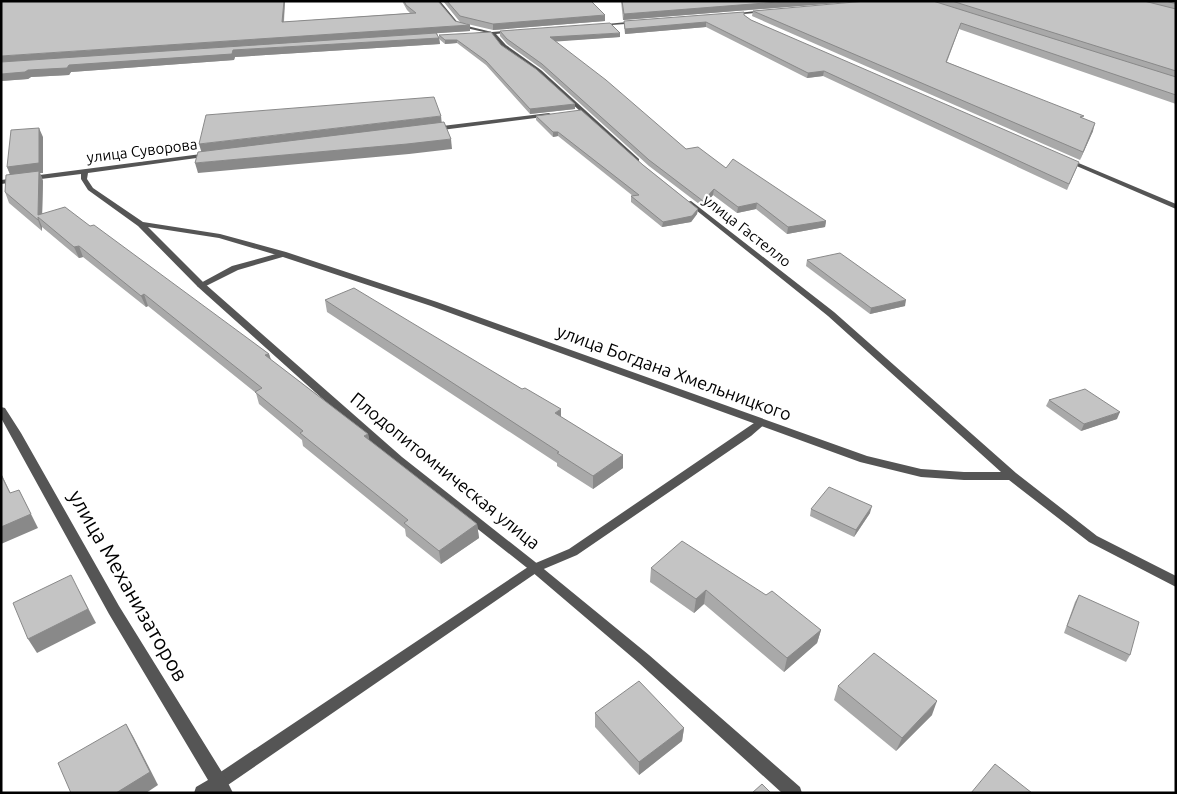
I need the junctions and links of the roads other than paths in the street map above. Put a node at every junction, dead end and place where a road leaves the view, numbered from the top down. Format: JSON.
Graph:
{"nodes":[{"id":1,"x":438,"y":1,"type":"edge"},
{"id":2,"x":768,"y":10,"type":"edge"},
{"id":3,"x":754,"y":12,"type":"junction"},
{"id":4,"x":726,"y":14,"type":"edge"},
{"id":5,"x":649,"y":21,"type":"edge"},
{"id":6,"x":752,"y":21,"type":"edge"},
{"id":7,"x":590,"y":26,"type":"edge"},
{"id":8,"x":522,"y":30,"type":"edge"},
{"id":9,"x":494,"y":33,"type":"junction"},
{"id":10,"x":475,"y":34,"type":"edge"},
{"id":11,"x":583,"y":111,"type":"junction"},
{"id":12,"x":574,"y":112,"type":"edge"},
{"id":13,"x":554,"y":114,"type":"edge"},
{"id":14,"x":427,"y":130,"type":"edge"},
{"id":15,"x":212,"y":155,"type":"edge"},
{"id":16,"x":1059,"y":157,"type":"edge"},
{"id":17,"x":646,"y":168,"type":"edge"},
{"id":18,"x":85,"y":171,"type":"junction"},
{"id":19,"x":1,"y":182,"type":"edge"},
{"id":20,"x":684,"y":198,"type":"edge"},
{"id":21,"x":1176,"y":207,"type":"edge"},
{"id":22,"x":141,"y":224,"type":"junction"},
{"id":23,"x":283,"y":254,"type":"junction"},
{"id":24,"x":201,"y":285,"type":"junction"},
{"id":25,"x":1,"y":410,"type":"edge"},
{"id":26,"x":761,"y":423,"type":"junction"},
{"id":27,"x":1012,"y":476,"type":"junction"},
{"id":28,"x":535,"y":568,"type":"junction"},
{"id":29,"x":1176,"y":582,"type":"edge"},
{"id":30,"x":222,"y":787,"type":"edge"},
{"id":31,"x":202,"y":793,"type":"edge"},
{"id":32,"x":794,"y":793,"type":"edge"}],
"edges":[{"from":1,"to":9,"type":"street"},
{"from":2,"to":3,"type":"street"},
{"from":3,"to":4,"type":"street"},
{"from":3,"to":6,"type":"street"},
{"from":5,"to":7,"type":"street"},
{"from":8,"to":9,"type":"street"},
{"from":9,"to":10,"type":"street"},
{"from":9,"to":11,"type":"street"},
{"from":11,"to":12,"type":"street"},
{"from":11,"to":17,"type":"street"},
{"from":13,"to":14,"type":"street"},
{"from":15,"to":18,"type":"street","name":"улица Суворова"},
{"from":16,"to":21,"type":"street"},
{"from":18,"to":19,"type":"street","name":"улица Суворова"},
{"from":18,"to":22,"type":"street","name":"Плодопитомническая улица"},
{"from":20,"to":27,"type":"street","name":"улица Гастелло"},
{"from":22,"to":23,"type":"street","name":"улица Богдана Хмельницкого"},
{"from":22,"to":24,"type":"street","name":"Плодопитомническая улица"},
{"from":23,"to":24,"type":"street"},
{"from":23,"to":26,"type":"street","name":"улица Богдана Хмельницкого"},
{"from":24,"to":28,"type":"street","name":"Плодопитомническая улица"},
{"from":25,"to":30,"type":"street","name":"улица Механизаторов"},
{"from":26,"to":27,"type":"street","name":"улица Богдана Хмельницкого"},
{"from":26,"to":28,"type":"street"},
{"from":27,"to":29,"type":"street"},
{"from":28,"to":30,"type":"street"},
{"from":28,"to":32,"type":"street","name":"Плодопитомническая улица"},
{"from":30,"to":31,"type":"street"}]}
